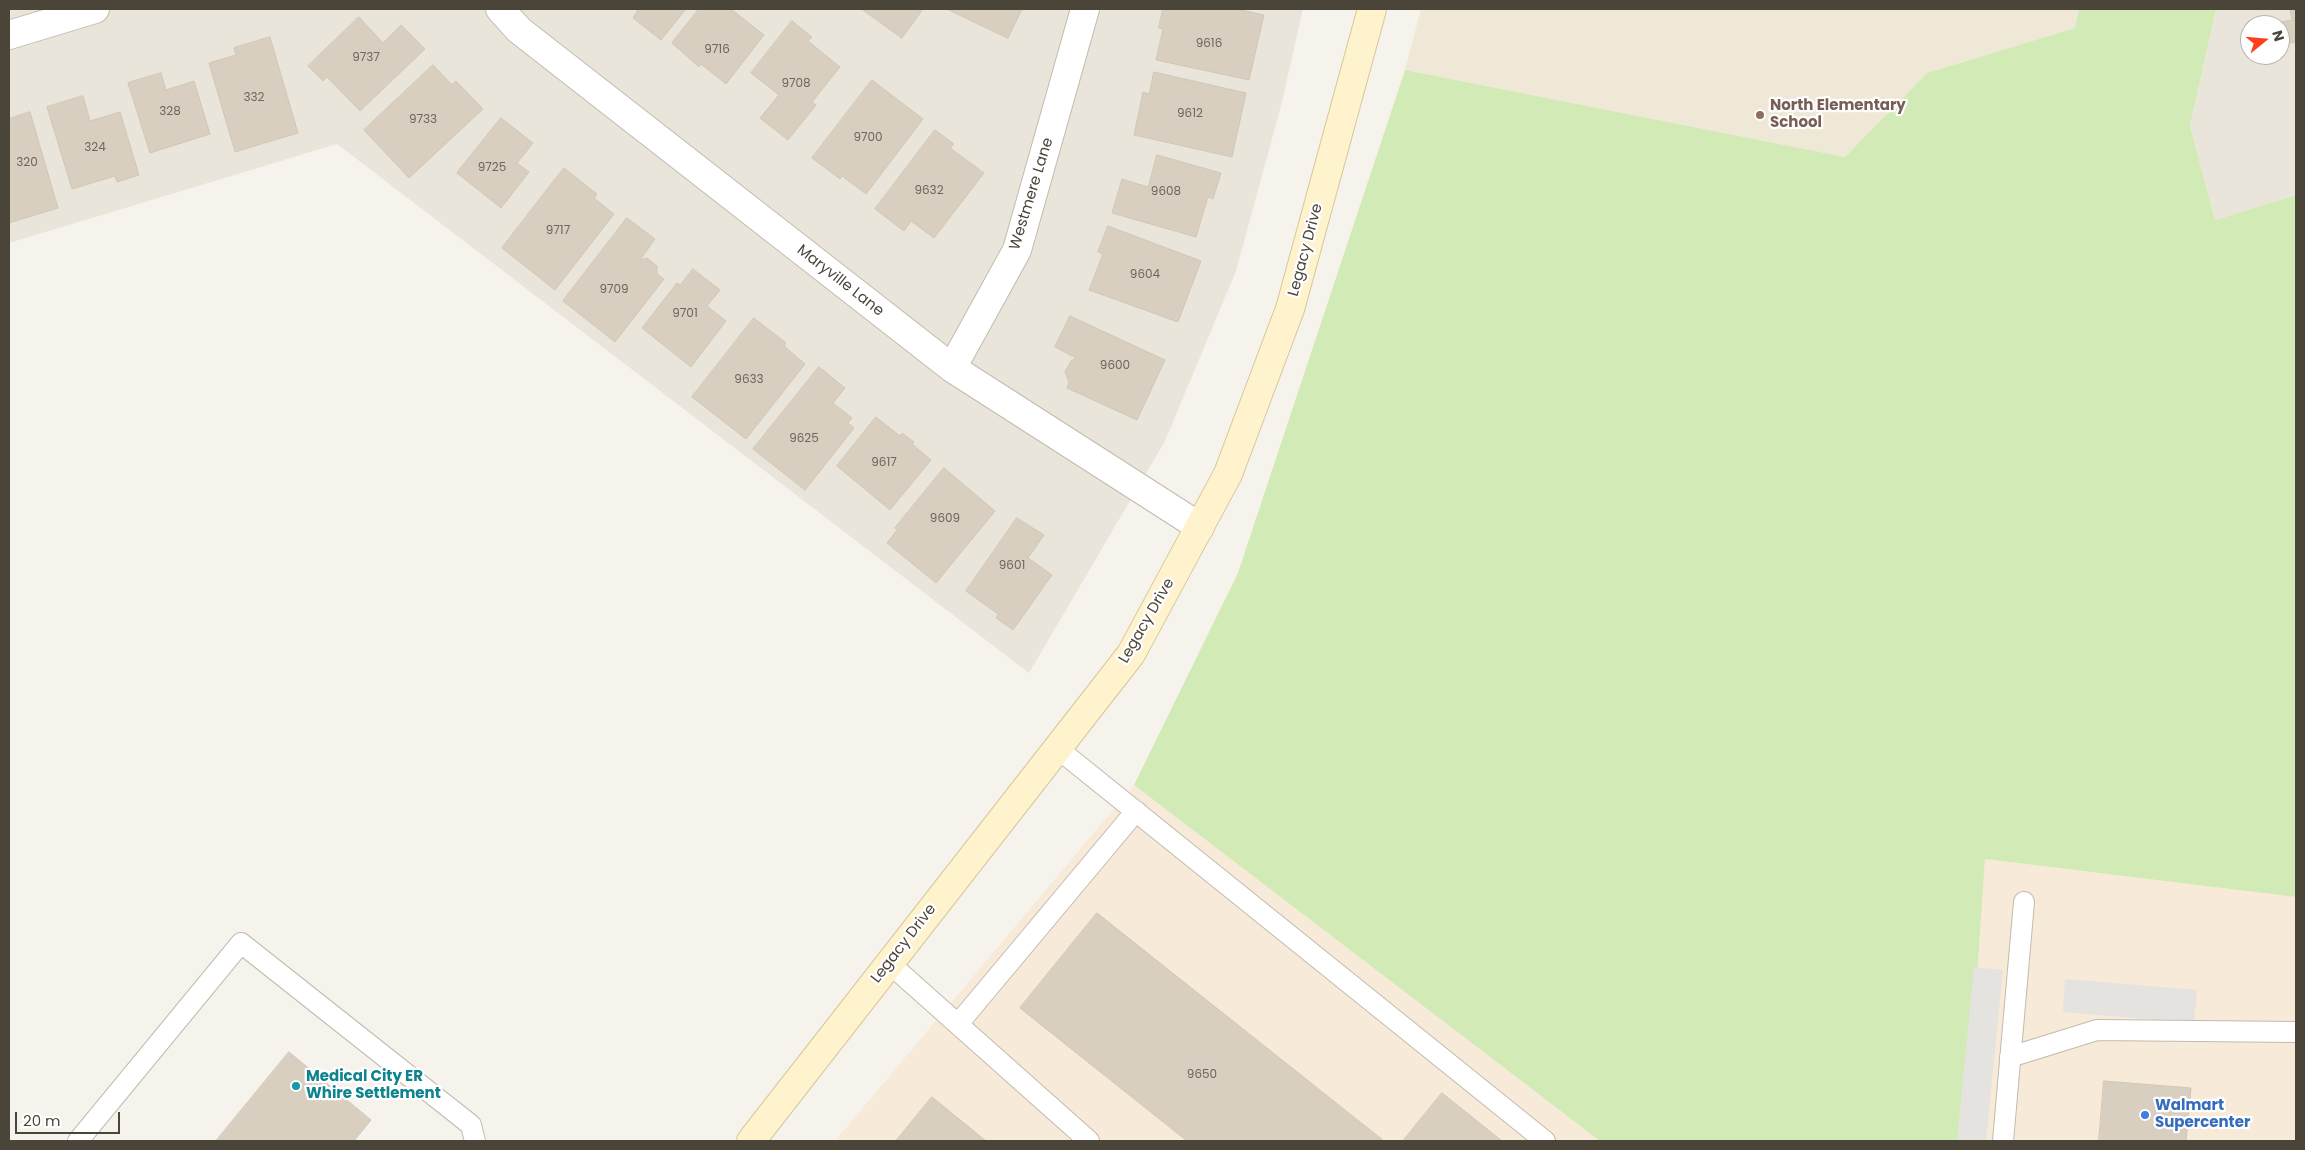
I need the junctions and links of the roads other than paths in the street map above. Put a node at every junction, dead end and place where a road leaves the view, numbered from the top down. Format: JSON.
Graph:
{"nodes":[{"id":1,"x":95,"y":9,"type":"edge"},
{"id":2,"x":500,"y":9,"type":"edge"},
{"id":3,"x":1085,"y":9,"type":"edge"},
{"id":4,"x":1372,"y":9,"type":"edge"},
{"id":5,"x":19,"y":24,"type":"edge"},
{"id":6,"x":952,"y":368,"type":"junction"},
{"id":7,"x":1200,"y":527,"type":"junction"},
{"id":8,"x":1057,"y":748,"type":"junction"},
{"id":9,"x":1136,"y":811,"type":"junction"},
{"id":10,"x":2024,"y":902,"type":"dead end"},
{"id":11,"x":889,"y":963,"type":"junction"},
{"id":12,"x":958,"y":1024,"type":"junction"},
{"id":13,"x":2296,"y":1032,"type":"edge"},
{"id":14,"x":2010,"y":1057,"type":"junction"},
{"id":15,"x":755,"y":1140,"type":"edge"},
{"id":16,"x":78,"y":1141,"type":"edge"},
{"id":17,"x":476,"y":1141,"type":"edge"},
{"id":18,"x":1089,"y":1141,"type":"edge"},
{"id":19,"x":1545,"y":1141,"type":"edge"},
{"id":20,"x":2003,"y":1141,"type":"edge"}],
"edges":[{"from":1,"to":5,"type":"street"},
{"from":2,"to":6,"type":"street","name":"Maryville Lane"},
{"from":3,"to":6,"type":"street","name":"Westmere Lane"},
{"from":4,"to":7,"type":"street","name":"Legacy Drive"},
{"from":6,"to":7,"type":"street","name":"Maryville Lane"},
{"from":7,"to":8,"type":"street","name":"Legacy Drive"},
{"from":8,"to":9,"type":"lane"},
{"from":8,"to":11,"type":"street","name":"Legacy Drive"},
{"from":9,"to":12,"type":"lane"},
{"from":9,"to":19,"type":"lane"},
{"from":10,"to":14,"type":"lane"},
{"from":11,"to":12,"type":"lane"},
{"from":11,"to":15,"type":"street","name":"Legacy Drive"},
{"from":12,"to":18,"type":"lane"},
{"from":13,"to":14,"type":"lane"},
{"from":14,"to":20,"type":"lane"},
{"from":16,"to":17,"type":"lane"}]}
